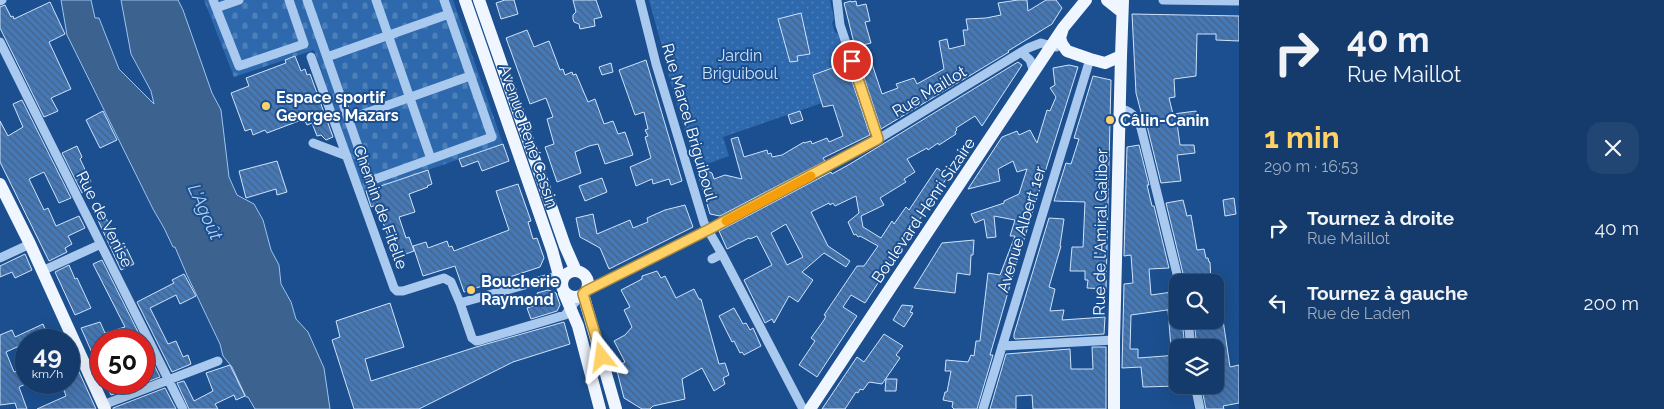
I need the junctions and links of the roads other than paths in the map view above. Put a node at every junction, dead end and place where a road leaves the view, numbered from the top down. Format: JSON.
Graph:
{"nodes":[{"id":1,"x":239,"y":0,"type":"edge"},
{"id":2,"x":289,"y":0,"type":"edge"},
{"id":3,"x":307,"y":0,"type":"edge"},
{"id":4,"x":376,"y":0,"type":"edge"},
{"id":5,"x":444,"y":0,"type":"edge"},
{"id":6,"x":464,"y":0,"type":"edge"},
{"id":7,"x":479,"y":0,"type":"edge"},
{"id":8,"x":640,"y":0,"type":"edge"},
{"id":9,"x":837,"y":0,"type":"edge"},
{"id":10,"x":1086,"y":0,"type":"edge"},
{"id":11,"x":1107,"y":0,"type":"edge"},
{"id":12,"x":1163,"y":0,"type":"edge"},
{"id":13,"x":1239,"y":1,"type":"edge"},
{"id":14,"x":214,"y":4,"type":"edge"},
{"id":15,"x":1122,"y":6,"type":"edge"},
{"id":16,"x":449,"y":14,"type":"junction"},
{"id":17,"x":1063,"y":28,"type":"junction"},
{"id":18,"x":388,"y":35,"type":"junction"},
{"id":19,"x":0,"y":42,"type":"edge"},
{"id":20,"x":1052,"y":45,"type":"junction"},
{"id":21,"x":1067,"y":51,"type":"junction"},
{"id":22,"x":1021,"y":52,"type":"junction"},
{"id":23,"x":1121,"y":56,"type":"junction"},
{"id":24,"x":311,"y":57,"type":"dead end"},
{"id":25,"x":327,"y":57,"type":"junction"},
{"id":26,"x":1090,"y":59,"type":"junction"},
{"id":27,"x":1034,"y":72,"type":"junction"},
{"id":28,"x":470,"y":76,"type":"junction"},
{"id":29,"x":410,"y":98,"type":"junction"},
{"id":30,"x":1120,"y":109,"type":"junction"},
{"id":31,"x":349,"y":119,"type":"junction"},
{"id":32,"x":878,"y":139,"type":"junction"},
{"id":33,"x":313,"y":143,"type":"dead end"},
{"id":34,"x":347,"y":156,"type":"junction"},
{"id":35,"x":431,"y":159,"type":"junction"},
{"id":36,"x":0,"y":184,"type":"edge"},
{"id":37,"x":708,"y":230,"type":"junction"},
{"id":38,"x":30,"y":244,"type":"junction"},
{"id":39,"x":101,"y":244,"type":"junction"},
{"id":40,"x":722,"y":254,"type":"junction"},
{"id":41,"x":0,"y":258,"type":"edge"},
{"id":42,"x":712,"y":259,"type":"dead end"},
{"id":43,"x":42,"y":271,"type":"junction"},
{"id":44,"x":1177,"y":274,"type":"edge"},
{"id":45,"x":566,"y":279,"type":"junction"},
{"id":46,"x":583,"y":293,"type":"junction"},
{"id":47,"x":460,"y":303,"type":"junction"},
{"id":48,"x":568,"y":311,"type":"junction"},
{"id":49,"x":1114,"y":340,"type":"junction"},
{"id":50,"x":1002,"y":346,"type":"junction"},
{"id":51,"x":218,"y":361,"type":"dead end"},
{"id":52,"x":168,"y":381,"type":"junction"},
{"id":53,"x":1197,"y":394,"type":"edge"},
{"id":54,"x":104,"y":407,"type":"edge"},
{"id":55,"x":617,"y":407,"type":"edge"},
{"id":56,"x":183,"y":409,"type":"edge"},
{"id":57,"x":600,"y":409,"type":"edge"},
{"id":58,"x":803,"y":409,"type":"edge"},
{"id":59,"x":810,"y":409,"type":"edge"},
{"id":60,"x":983,"y":409,"type":"edge"},
{"id":61,"x":1114,"y":409,"type":"edge"},
{"id":62,"x":1200,"y":409,"type":"edge"}],
"edges":[{"from":1,"to":14,"type":"street"},
{"from":2,"to":14,"type":"street"},
{"from":3,"to":25,"type":"street"},
{"from":4,"to":18,"type":"street"},
{"from":5,"to":16,"type":"street"},
{"from":6,"to":45,"type":"main road","name":"Avenue René Cassin"},
{"from":7,"to":45,"type":"main road","name":"Avenue René Cassin"},
{"from":8,"to":37,"type":"street","name":"Rue Marcel Briguiboul"},
{"from":9,"to":32,"type":"street"},
{"from":10,"to":17,"type":"main road","name":"Boulevard Henri Sizaire"},
{"from":11,"to":15,"type":"main road"},
{"from":12,"to":13,"type":"street"},
{"from":15,"to":23,"type":"main road","name":"Rue de l'Amiral Galiber"},
{"from":16,"to":18,"type":"street"},
{"from":16,"to":28,"type":"street"},
{"from":17,"to":20,"type":"main road","name":"Boulevard Henri Sizaire"},
{"from":17,"to":21,"type":"main road"},
{"from":18,"to":25,"type":"street"},
{"from":18,"to":29,"type":"street"},
{"from":19,"to":39,"type":"street","name":"Rue de Venise"},
{"from":20,"to":21,"type":"street"},
{"from":20,"to":22,"type":"street","name":"Rue Maillot"},
{"from":20,"to":27,"type":"main road","name":"Boulevard Henri Sizaire"},
{"from":21,"to":26,"type":"main road"},
{"from":22,"to":27,"type":"street"},
{"from":22,"to":32,"type":"street","name":"Rue Maillot"},
{"from":23,"to":26,"type":"main road"},
{"from":23,"to":30,"type":"main road","name":"Rue de l'Amiral Galiber"},
{"from":24,"to":34,"type":"street","name":"Chemin de Fitelle"},
{"from":25,"to":31,"type":"street"},
{"from":26,"to":50,"type":"street","name":"Avenue Albert 1er"},
{"from":27,"to":59,"type":"main road","name":"Boulevard Henri Sizaire"},
{"from":28,"to":29,"type":"street"},
{"from":28,"to":35,"type":"street"},
{"from":29,"to":31,"type":"street"},
{"from":29,"to":35,"type":"street"},
{"from":30,"to":44,"type":"street"},
{"from":30,"to":49,"type":"main road","name":"Rue de l'Amiral Galiber"},
{"from":31,"to":35,"type":"street"},
{"from":32,"to":37,"type":"street","name":"Rue Maillot"},
{"from":33,"to":34,"type":"street"},
{"from":34,"to":47,"type":"street","name":"Chemin de Fitelle"},
{"from":36,"to":38,"type":"main road"},
{"from":37,"to":40,"type":"street","name":"Rue Marcel Briguiboul"},
{"from":37,"to":46,"type":"street","name":"Rue Maillot"},
{"from":38,"to":41,"type":"street"},
{"from":38,"to":43,"type":"main road"},
{"from":39,"to":43,"type":"street"},
{"from":39,"to":52,"type":"street","name":"Rue de Venise"},
{"from":40,"to":42,"type":"street"},
{"from":40,"to":58,"type":"street","name":"Rue Marcel Briguiboul"},
{"from":43,"to":54,"type":"main road"},
{"from":45,"to":46,"type":"main road"},
{"from":45,"to":46,"type":"main road"},
{"from":45,"to":47,"type":"street"},
{"from":45,"to":48,"type":"main road"},
{"from":46,"to":48,"type":"street"},
{"from":46,"to":55,"type":"main road"},
{"from":47,"to":48,"type":"street"},
{"from":48,"to":57,"type":"main road"},
{"from":49,"to":50,"type":"street"},
{"from":49,"to":61,"type":"main road","name":"Rue de l'Amiral Galiber"},
{"from":50,"to":60,"type":"street","name":"Avenue Albert 1er"},
{"from":51,"to":52,"type":"street"},
{"from":52,"to":54,"type":"street"},
{"from":52,"to":56,"type":"street","name":"Rue de Venise"},
{"from":53,"to":62,"type":"street"}]}
